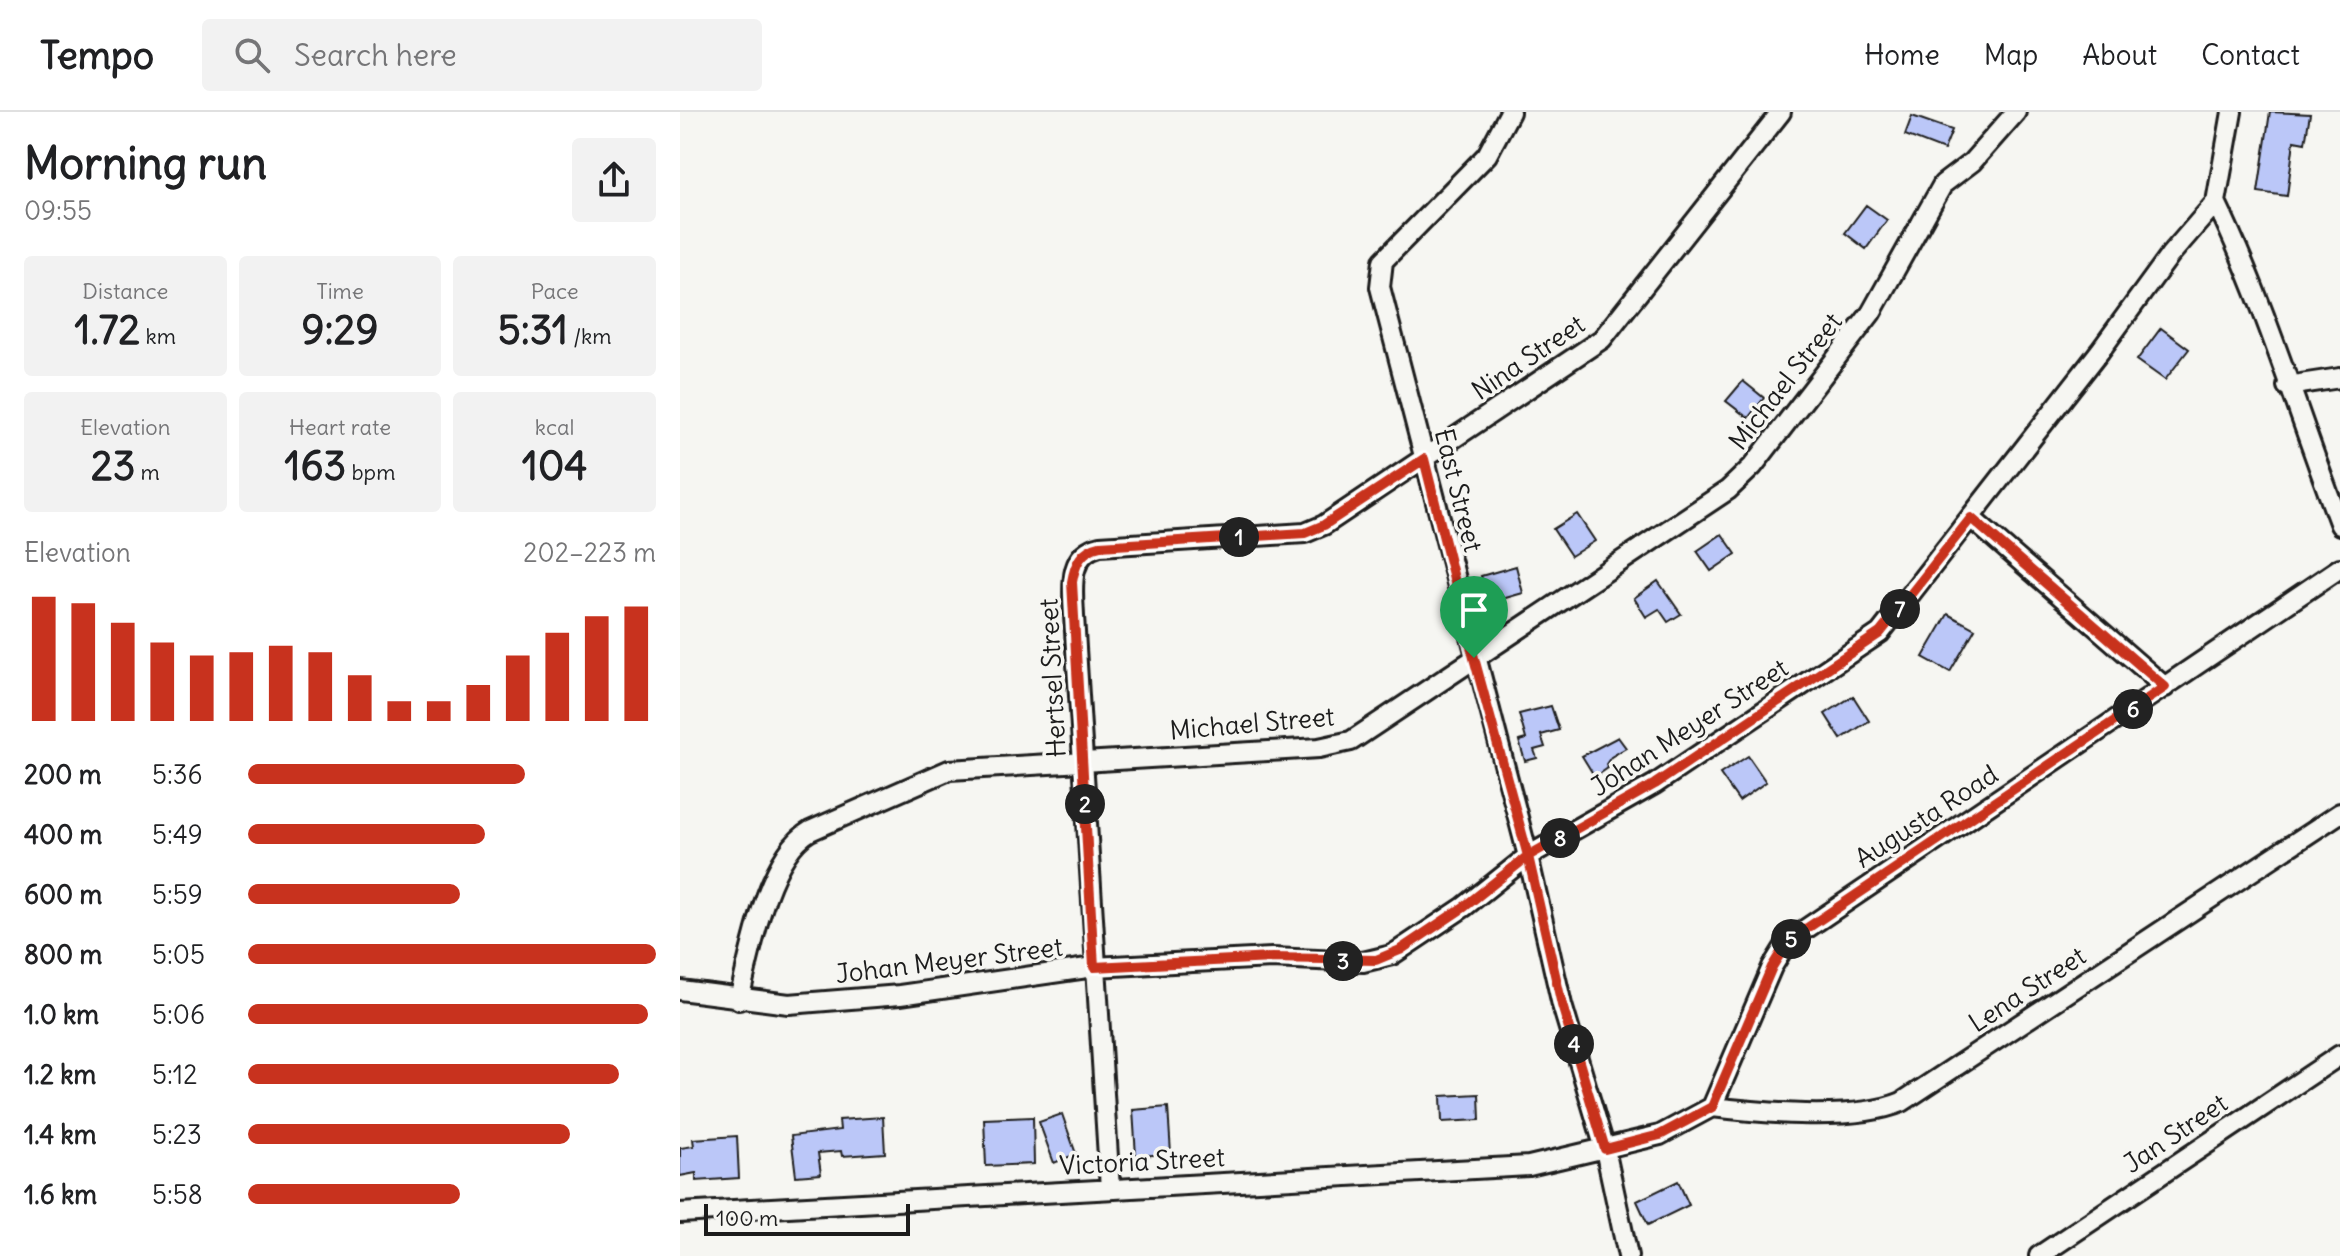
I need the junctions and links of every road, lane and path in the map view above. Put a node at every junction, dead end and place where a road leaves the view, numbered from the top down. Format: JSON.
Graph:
{"nodes":[{"id":1,"x":1510,"y":112,"type":"edge"},
{"id":2,"x":1781,"y":112,"type":"edge"},
{"id":3,"x":2016,"y":112,"type":"edge"},
{"id":4,"x":2232,"y":112,"type":"edge"},
{"id":5,"x":2216,"y":202,"type":"junction"},
{"id":6,"x":2340,"y":378,"type":"edge"},
{"id":7,"x":2287,"y":386,"type":"junction"},
{"id":8,"x":1424,"y":459,"type":"junction"},
{"id":9,"x":1971,"y":518,"type":"junction"},
{"id":10,"x":2340,"y":525,"type":"edge"},
{"id":11,"x":1086,"y":551,"type":"joint"},
{"id":12,"x":2340,"y":568,"type":"edge"},
{"id":13,"x":1474,"y":658,"type":"junction"},
{"id":14,"x":2165,"y":687,"type":"junction"},
{"id":15,"x":1083,"y":761,"type":"junction"},
{"id":16,"x":2340,"y":813,"type":"edge"},
{"id":17,"x":1528,"y":856,"type":"junction"},
{"id":18,"x":1094,"y":967,"type":"junction"},
{"id":19,"x":680,"y":990,"type":"edge"},
{"id":20,"x":739,"y":1000,"type":"junction"},
{"id":21,"x":2340,"y":1055,"type":"edge"},
{"id":22,"x":1712,"y":1107,"type":"junction"},
{"id":23,"x":1605,"y":1149,"type":"junction"},
{"id":24,"x":1110,"y":1189,"type":"junction"},
{"id":25,"x":680,"y":1213,"type":"edge"},
{"id":26,"x":1628,"y":1256,"type":"edge"},
{"id":27,"x":2039,"y":1256,"type":"edge"}],
"edges":[{"from":1,"to":8,"type":"street","name":"East Street"},
{"from":2,"to":8,"type":"street","name":"Nina Street"},
{"from":3,"to":13,"type":"street","name":"Michael Street"},
{"from":4,"to":5,"type":"street"},
{"from":5,"to":7,"type":"street"},
{"from":5,"to":9,"type":"street","name":"Johan Meyer Street"},
{"from":6,"to":7,"type":"street"},
{"from":7,"to":10,"type":"street"},
{"from":8,"to":11,"type":"street","name":"Nina Street"},
{"from":8,"to":13,"type":"street","name":"East Street"},
{"from":9,"to":14,"type":"street"},
{"from":9,"to":17,"type":"street","name":"Johan Meyer Street"},
{"from":11,"to":15,"type":"street","name":"Hertsel Street"},
{"from":12,"to":14,"type":"street","name":"Augusta Road"},
{"from":13,"to":15,"type":"street","name":"Michael Street"},
{"from":13,"to":17,"type":"street","name":"East Street"},
{"from":14,"to":22,"type":"street","name":"Augusta Road"},
{"from":15,"to":18,"type":"street","name":"Hertsel Street"},
{"from":15,"to":20,"type":"street","name":"Michael Street"},
{"from":16,"to":22,"type":"street","name":"Lena Street"},
{"from":17,"to":18,"type":"street","name":"Johan Meyer Street"},
{"from":17,"to":23,"type":"street","name":"East Street"},
{"from":18,"to":20,"type":"street","name":"Johan Meyer Street"},
{"from":18,"to":24,"type":"street","name":"Hertsel Street"},
{"from":19,"to":20,"type":"street","name":"Johan Meyer Street"},
{"from":21,"to":27,"type":"street","name":"Jan Street"},
{"from":22,"to":23,"type":"street"},
{"from":23,"to":24,"type":"street","name":"Victoria Street"},
{"from":23,"to":26,"type":"street","name":"East Street"},
{"from":24,"to":25,"type":"street","name":"Victoria Street"}]}
